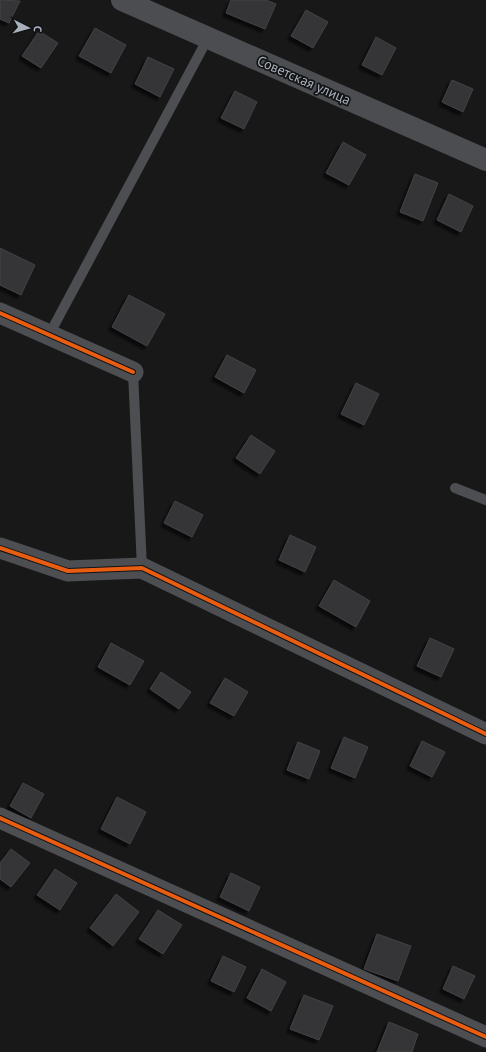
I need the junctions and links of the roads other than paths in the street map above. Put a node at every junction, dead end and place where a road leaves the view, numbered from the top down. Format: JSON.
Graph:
{"nodes":[{"id":1,"x":122,"y":0,"type":"edge"},
{"id":2,"x":208,"y":38,"type":"junction"},
{"id":3,"x":486,"y":160,"type":"edge"},
{"id":4,"x":0,"y":313,"type":"edge"},
{"id":5,"x":49,"y":335,"type":"junction"},
{"id":6,"x":133,"y":372,"type":"joint"},
{"id":7,"x":454,"y":488,"type":"dead end"},
{"id":8,"x":486,"y":500,"type":"edge"},
{"id":9,"x":0,"y":548,"type":"edge"},
{"id":10,"x":142,"y":568,"type":"junction"},
{"id":11,"x":486,"y":734,"type":"edge"},
{"id":12,"x":0,"y":818,"type":"edge"},
{"id":13,"x":486,"y":1037,"type":"edge"}],
"edges":[{"from":1,"to":2,"type":"main road","name":"Советская улица"},
{"from":2,"to":3,"type":"main road","name":"Советская улица"},
{"from":2,"to":5,"type":"lane"},
{"from":4,"to":5,"type":"street"},
{"from":5,"to":6,"type":"street"},
{"from":6,"to":10,"type":"lane"},
{"from":7,"to":8,"type":"lane"},
{"from":9,"to":10,"type":"street"},
{"from":10,"to":11,"type":"street"},
{"from":12,"to":13,"type":"street"}]}
